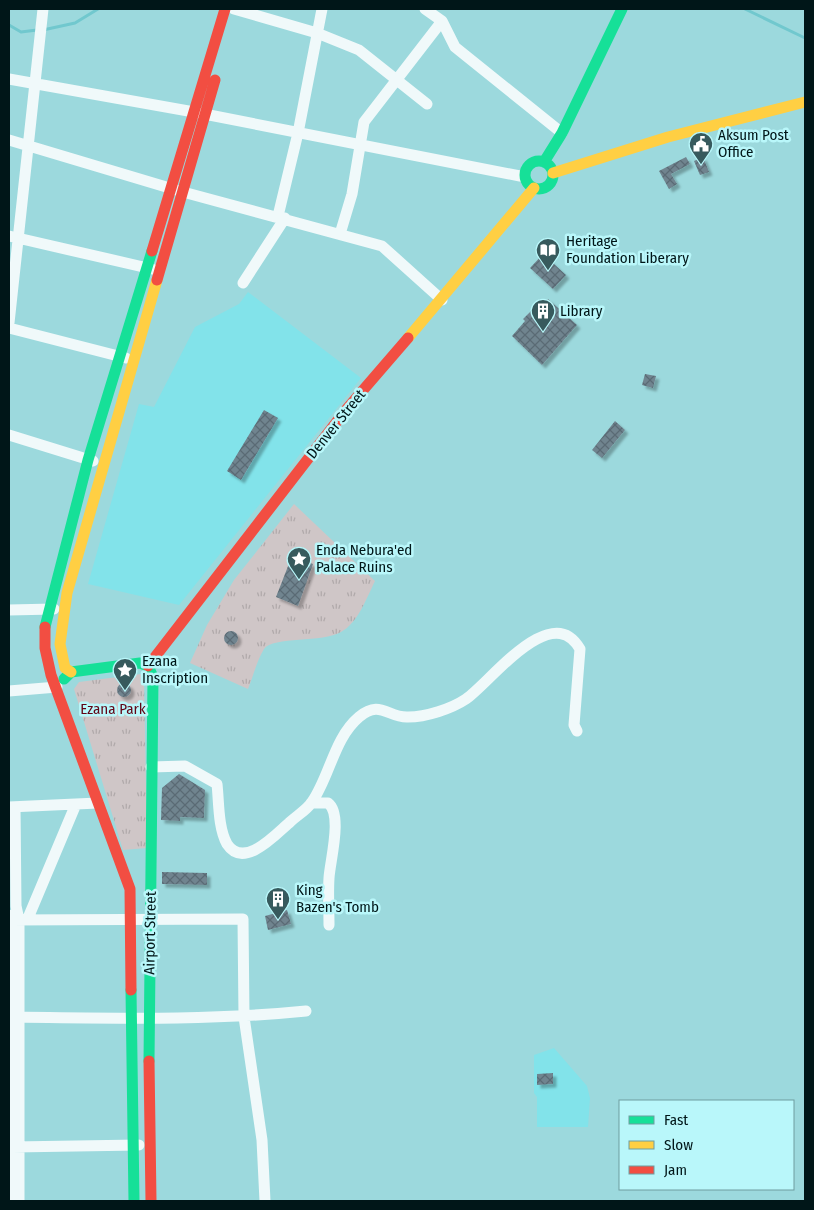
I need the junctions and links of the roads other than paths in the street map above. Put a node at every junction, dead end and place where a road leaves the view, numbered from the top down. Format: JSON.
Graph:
{"nodes":[{"id":1,"x":43,"y":9,"type":"edge"},
{"id":2,"x":225,"y":9,"type":"edge"},
{"id":3,"x":235,"y":9,"type":"edge"},
{"id":4,"x":322,"y":9,"type":"edge"},
{"id":5,"x":425,"y":9,"type":"edge"},
{"id":6,"x":622,"y":9,"type":"edge"},
{"id":7,"x":442,"y":21,"type":"junction"},
{"id":8,"x":317,"y":33,"type":"junction"},
{"id":9,"x":9,"y":79,"type":"edge"},
{"id":10,"x":397,"y":79,"type":"junction"},
{"id":11,"x":35,"y":83,"type":"junction"},
{"id":12,"x":805,"y":102,"type":"edge"},
{"id":13,"x":427,"y":104,"type":"dead end"},
{"id":14,"x":200,"y":114,"type":"junction"},
{"id":15,"x":298,"y":133,"type":"junction"},
{"id":16,"x":562,"y":133,"type":"junction"},
{"id":17,"x":9,"y":140,"type":"edge"},
{"id":18,"x":28,"y":145,"type":"junction"},
{"id":19,"x":361,"y":145,"type":"junction"},
{"id":20,"x":544,"y":162,"type":"junction"},
{"id":21,"x":553,"y":173,"type":"junction"},
{"id":22,"x":525,"y":177,"type":"junction"},
{"id":23,"x":172,"y":188,"type":"junction"},
{"id":24,"x":534,"y":188,"type":"junction"},
{"id":25,"x":183,"y":192,"type":"junction"},
{"id":26,"x":281,"y":217,"type":"junction"},
{"id":27,"x":340,"y":234,"type":"junction"},
{"id":28,"x":13,"y":238,"type":"edge"},
{"id":29,"x":146,"y":268,"type":"junction"},
{"id":30,"x":161,"y":271,"type":"junction"},
{"id":31,"x":243,"y":283,"type":"dead end"},
{"id":32,"x":442,"y":300,"type":"junction"},
{"id":33,"x":9,"y":323,"type":"edge"},
{"id":34,"x":9,"y":328,"type":"edge"},
{"id":35,"x":119,"y":356,"type":"junction"},
{"id":36,"x":135,"y":360,"type":"junction"},
{"id":37,"x":9,"y":435,"type":"edge"},
{"id":38,"x":88,"y":460,"type":"junction"},
{"id":39,"x":103,"y":463,"type":"junction"},
{"id":40,"x":47,"y":609,"type":"junction"},
{"id":41,"x":9,"y":610,"type":"edge"},
{"id":42,"x":63,"y":610,"type":"junction"},
{"id":43,"x":148,"y":666,"type":"junction"},
{"id":44,"x":71,"y":672,"type":"junction"},
{"id":45,"x":57,"y":687,"type":"junction"},
{"id":46,"x":9,"y":691,"type":"edge"},
{"id":47,"x":577,"y":731,"type":"dead end"},
{"id":48,"x":151,"y":768,"type":"junction"},
{"id":49,"x":311,"y":803,"type":"junction"},
{"id":50,"x":76,"y":804,"type":"junction"},
{"id":51,"x":98,"y":804,"type":"junction"},
{"id":52,"x":12,"y":807,"type":"edge"},
{"id":53,"x":151,"y":852,"type":"junction"},
{"id":54,"x":117,"y":854,"type":"junction"},
{"id":55,"x":131,"y":918,"type":"junction"},
{"id":56,"x":150,"y":918,"type":"junction"},
{"id":57,"x":16,"y":919,"type":"edge"},
{"id":58,"x":329,"y":925,"type":"dead end"},
{"id":59,"x":306,"y":1011,"type":"dead end"},
{"id":60,"x":13,"y":1017,"type":"edge"},
{"id":61,"x":244,"y":1017,"type":"junction"},
{"id":62,"x":149,"y":1018,"type":"junction"},
{"id":63,"x":132,"y":1020,"type":"junction"},
{"id":64,"x":134,"y":1145,"type":"junction"},
{"id":65,"x":151,"y":1145,"type":"junction"},
{"id":66,"x":13,"y":1147,"type":"edge"},
{"id":67,"x":10,"y":1201,"type":"edge"},
{"id":68,"x":19,"y":1201,"type":"edge"},
{"id":69,"x":134,"y":1201,"type":"edge"},
{"id":70,"x":151,"y":1201,"type":"edge"},
{"id":71,"x":265,"y":1201,"type":"edge"}],
"edges":[{"from":1,"to":11,"type":"street"},
{"from":2,"to":14,"type":"main road"},
{"from":3,"to":8,"type":"street"},
{"from":3,"to":14,"type":"main road"},
{"from":4,"to":8,"type":"street"},
{"from":5,"to":7,"type":"street"},
{"from":6,"to":16,"type":"main road"},
{"from":7,"to":10,"type":"street"},
{"from":7,"to":16,"type":"street"},
{"from":8,"to":10,"type":"street"},
{"from":8,"to":15,"type":"street"},
{"from":9,"to":11,"type":"street"},
{"from":10,"to":13,"type":"street"},
{"from":10,"to":19,"type":"street"},
{"from":11,"to":14,"type":"street"},
{"from":11,"to":18,"type":"street"},
{"from":12,"to":21,"type":"main road"},
{"from":14,"to":15,"type":"street"},
{"from":14,"to":23,"type":"main road","name":"Airport Street"},
{"from":14,"to":25,"type":"main road"},
{"from":15,"to":19,"type":"street"},
{"from":15,"to":26,"type":"street"},
{"from":16,"to":20,"type":"main road"},
{"from":17,"to":18,"type":"street"},
{"from":18,"to":23,"type":"street"},
{"from":18,"to":28,"type":"street"},
{"from":19,"to":22,"type":"street"},
{"from":19,"to":27,"type":"street"},
{"from":20,"to":21,"type":"main road"},
{"from":20,"to":22,"type":"main road"},
{"from":21,"to":24,"type":"main road"},
{"from":22,"to":24,"type":"main road"},
{"from":23,"to":25,"type":"street"},
{"from":23,"to":29,"type":"main road","name":"Airport Street"},
{"from":24,"to":32,"type":"main road","name":"Denver Street"},
{"from":25,"to":26,"type":"street"},
{"from":25,"to":30,"type":"main road"},
{"from":26,"to":27,"type":"street"},
{"from":26,"to":31,"type":"street"},
{"from":27,"to":32,"type":"street"},
{"from":28,"to":29,"type":"street"},
{"from":28,"to":33,"type":"street"},
{"from":29,"to":30,"type":"street"},
{"from":29,"to":35,"type":"main road","name":"Airport Street"},
{"from":30,"to":36,"type":"main road"},
{"from":32,"to":43,"type":"main road","name":"Denver Street"},
{"from":34,"to":35,"type":"street"},
{"from":35,"to":36,"type":"street"},
{"from":35,"to":38,"type":"main road","name":"Airport Street"},
{"from":36,"to":39,"type":"main road"},
{"from":37,"to":38,"type":"street"},
{"from":38,"to":39,"type":"street"},
{"from":38,"to":40,"type":"main road","name":"Airport Street"},
{"from":39,"to":42,"type":"main road"},
{"from":40,"to":41,"type":"street"},
{"from":40,"to":42,"type":"street"},
{"from":40,"to":45,"type":"main road","name":"Airport Street"},
{"from":42,"to":44,"type":"main road"},
{"from":43,"to":44,"type":"main road"},
{"from":43,"to":48,"type":"main road","name":"Airport Street"},
{"from":44,"to":45,"type":"main road"},
{"from":45,"to":46,"type":"street"},
{"from":45,"to":51,"type":"main road","name":"Airport Street"},
{"from":47,"to":49,"type":"street"},
{"from":48,"to":49,"type":"street"},
{"from":48,"to":53,"type":"main road","name":"Airport Street"},
{"from":49,"to":58,"type":"street"},
{"from":50,"to":51,"type":"street"},
{"from":50,"to":52,"type":"street"},
{"from":50,"to":57,"type":"street"},
{"from":51,"to":54,"type":"main road","name":"Airport Street"},
{"from":52,"to":57,"type":"street"},
{"from":53,"to":54,"type":"main road"},
{"from":53,"to":56,"type":"main road","name":"Airport Street"},
{"from":54,"to":55,"type":"main road","name":"Airport Street"},
{"from":55,"to":56,"type":"street"},
{"from":55,"to":57,"type":"street"},
{"from":55,"to":63,"type":"main road","name":"Airport Street"},
{"from":56,"to":61,"type":"street"},
{"from":56,"to":62,"type":"main road","name":"Airport Street"},
{"from":57,"to":60,"type":"street"},
{"from":59,"to":61,"type":"street"},
{"from":60,"to":63,"type":"street"},
{"from":60,"to":66,"type":"street"},
{"from":61,"to":62,"type":"street"},
{"from":61,"to":71,"type":"street"},
{"from":62,"to":63,"type":"street"},
{"from":62,"to":65,"type":"main road","name":"Airport Street"},
{"from":63,"to":64,"type":"main road","name":"Airport Street"},
{"from":64,"to":65,"type":"street"},
{"from":64,"to":66,"type":"street"},
{"from":64,"to":69,"type":"main road","name":"Airport Street"},
{"from":65,"to":70,"type":"main road","name":"Airport Street"},
{"from":66,"to":67,"type":"street"},
{"from":66,"to":68,"type":"street"}]}
